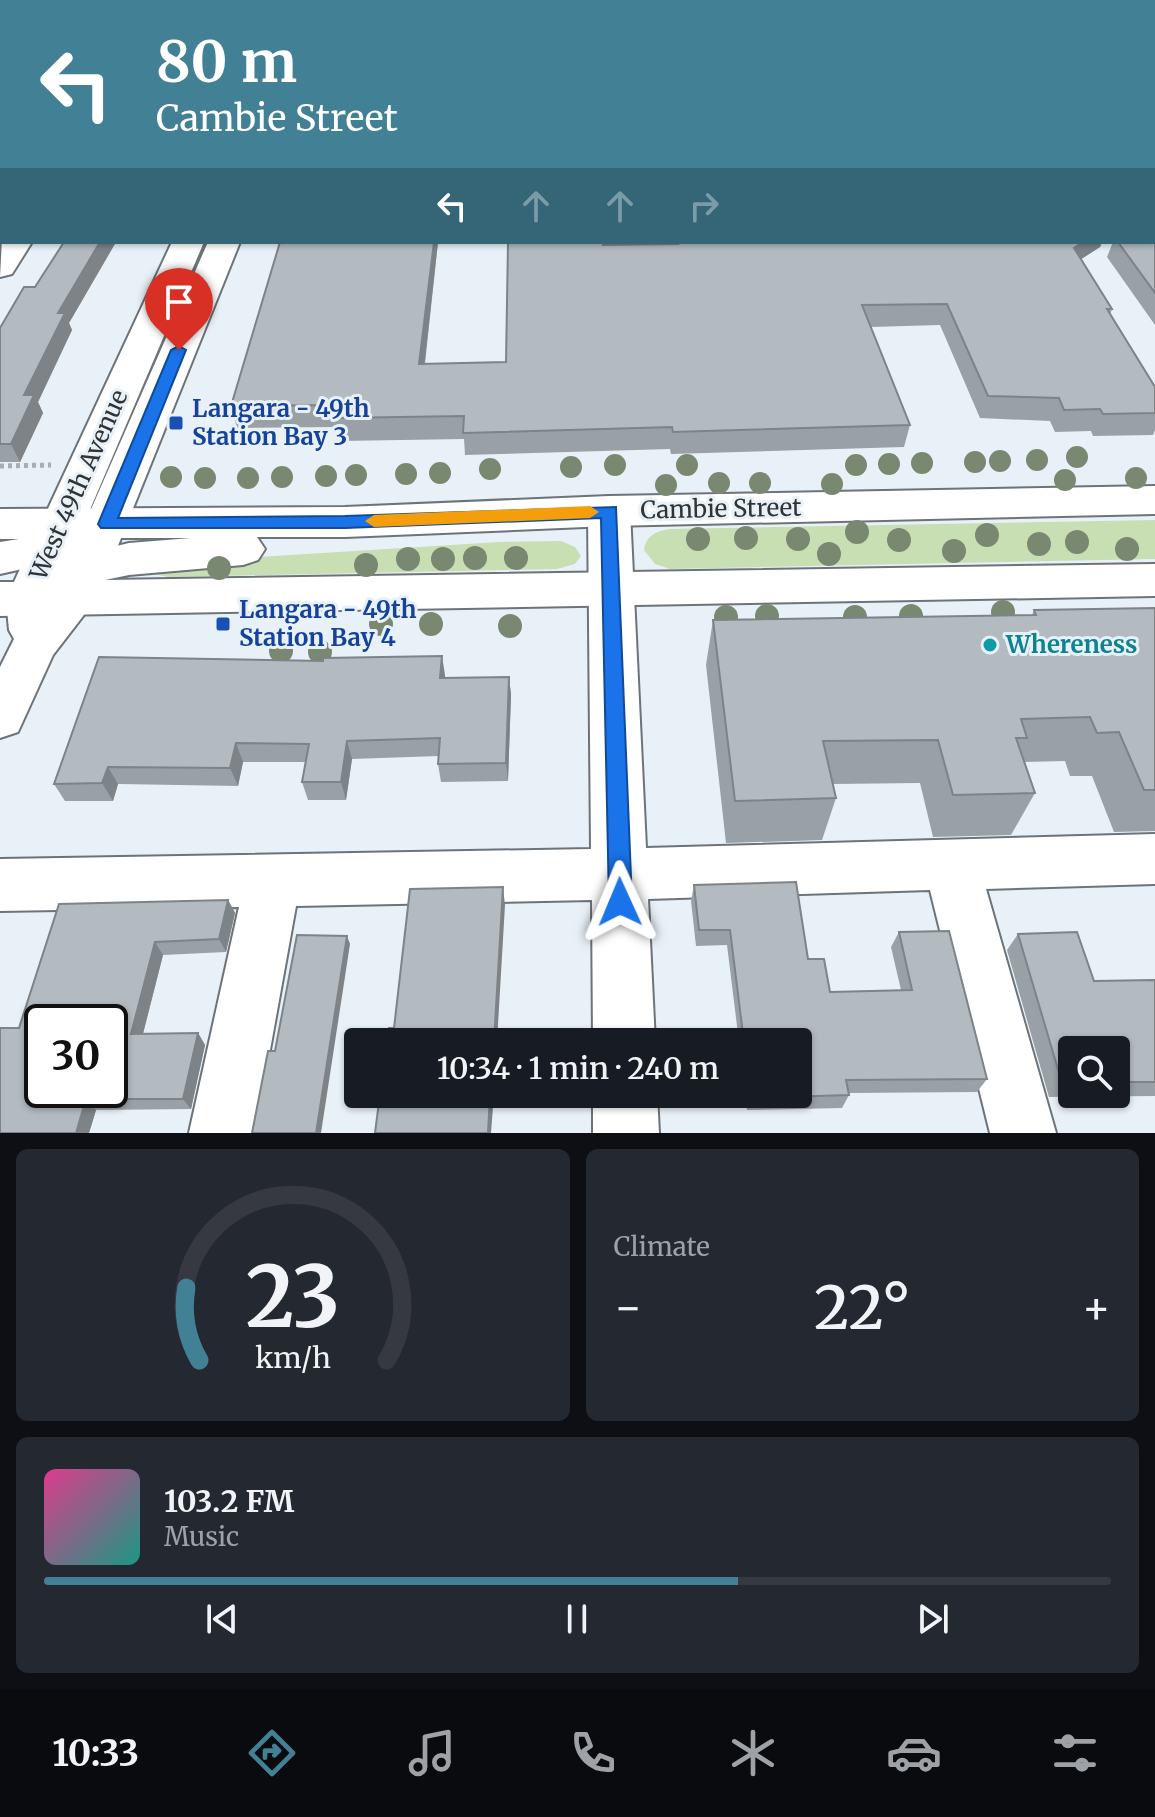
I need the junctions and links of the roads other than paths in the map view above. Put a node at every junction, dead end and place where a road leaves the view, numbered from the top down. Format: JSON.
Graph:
{"nodes":[{"id":1,"x":15,"y":244,"type":"edge"},
{"id":2,"x":187,"y":244,"type":"edge"},
{"id":3,"x":223,"y":244,"type":"edge"},
{"id":4,"x":0,"y":267,"type":"edge"},
{"id":5,"x":1155,"y":500,"type":"edge"},
{"id":6,"x":609,"y":511,"type":"junction"},
{"id":7,"x":345,"y":522,"type":"junction"},
{"id":8,"x":0,"y":524,"type":"edge"},
{"id":9,"x":107,"y":524,"type":"junction"},
{"id":10,"x":0,"y":558,"type":"edge"},
{"id":11,"x":68,"y":560,"type":"junction"},
{"id":12,"x":1155,"y":580,"type":"edge"},
{"id":13,"x":612,"y":591,"type":"junction"},
{"id":14,"x":14,"y":599,"type":"edge"},
{"id":15,"x":34,"y":645,"type":"junction"},
{"id":16,"x":0,"y":718,"type":"edge"},
{"id":17,"x":1155,"y":859,"type":"edge"},
{"id":18,"x":951,"y":864,"type":"junction"},
{"id":19,"x":620,"y":874,"type":"junction"},
{"id":20,"x":273,"y":879,"type":"junction"},
{"id":21,"x":0,"y":885,"type":"edge"},
{"id":22,"x":624,"y":1028,"type":"edge"},
{"id":23,"x":625,"y":1108,"type":"edge"},
{"id":24,"x":222,"y":1133,"type":"edge"},
{"id":25,"x":626,"y":1133,"type":"edge"},
{"id":26,"x":1023,"y":1133,"type":"edge"}],
"edges":[{"from":1,"to":4,"type":"main road"},
{"from":2,"to":11,"type":"main road","name":"West 49th Avenue"},
{"from":3,"to":9,"type":"main road","name":"West 49th Avenue"},
{"from":5,"to":6,"type":"main road","name":"Cambie Street"},
{"from":6,"to":7,"type":"main road","name":"Cambie Street"},
{"from":6,"to":13,"type":"main road"},
{"from":7,"to":9,"type":"main road","name":"Cambie Street"},
{"from":7,"to":11,"type":"main road"},
{"from":8,"to":11,"type":"main road"},
{"from":9,"to":11,"type":"main road","name":"West 49th Avenue"},
{"from":10,"to":11,"type":"main road"},
{"from":11,"to":13,"type":"main road"},
{"from":11,"to":14,"type":"main road"},
{"from":11,"to":15,"type":"main road","name":"West 49th Avenue"},
{"from":12,"to":13,"type":"main road"},
{"from":13,"to":19,"type":"main road"},
{"from":14,"to":15,"type":"main road","name":"West 49th Avenue"},
{"from":15,"to":16,"type":"main road","name":"West 49th Avenue"},
{"from":17,"to":18,"type":"main road"},
{"from":18,"to":19,"type":"main road"},
{"from":18,"to":26,"type":"main road"},
{"from":19,"to":20,"type":"main road"},
{"from":19,"to":22,"type":"main road"},
{"from":20,"to":21,"type":"main road"},
{"from":20,"to":24,"type":"main road"},
{"from":23,"to":25,"type":"main road"}]}
